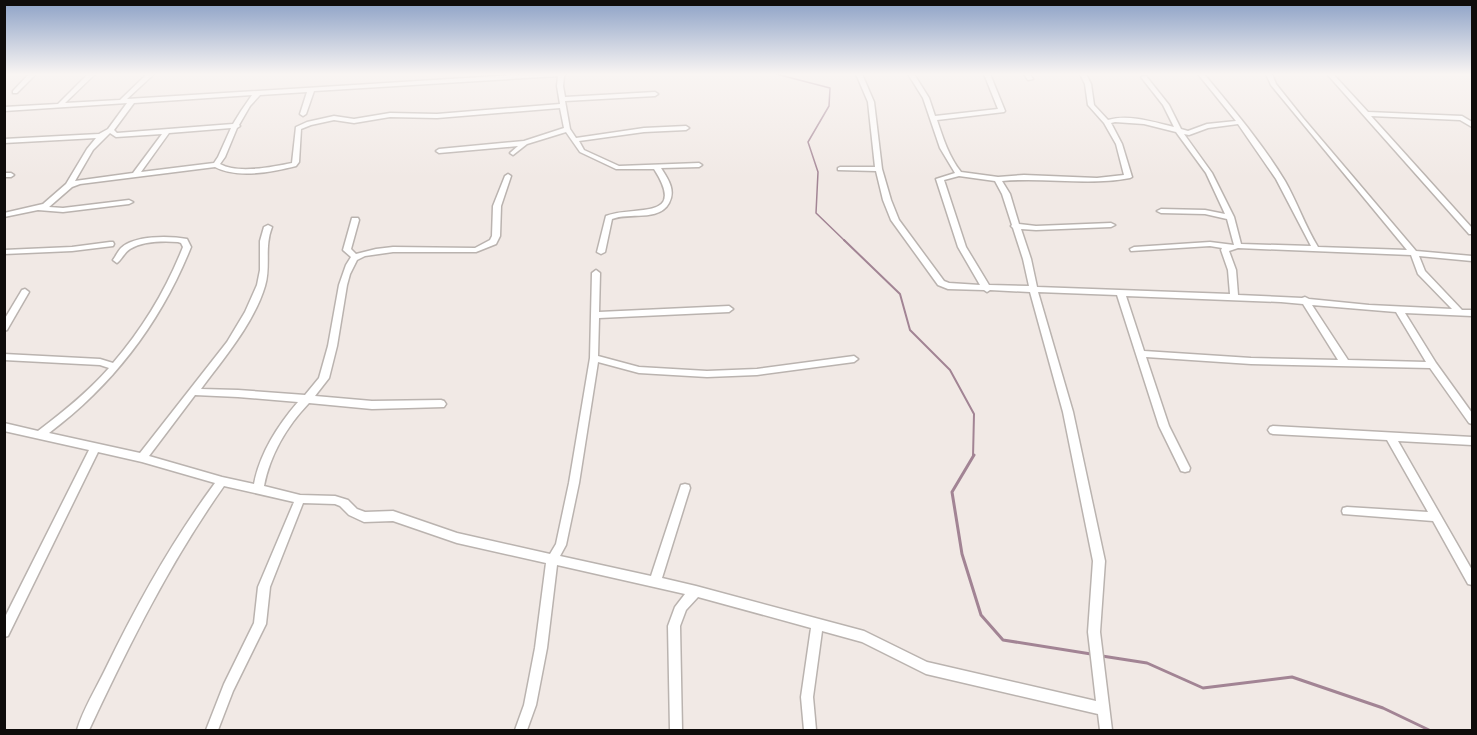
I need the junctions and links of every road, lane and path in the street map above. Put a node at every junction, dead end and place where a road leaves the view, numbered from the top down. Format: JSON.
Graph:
{"nodes":[{"id":1,"x":127,"y":108,"type":"edge"},
{"id":2,"x":244,"y":108,"type":"edge"},
{"id":3,"x":305,"y":108,"type":"edge"},
{"id":4,"x":511,"y":108,"type":"edge"},
{"id":5,"x":563,"y":108,"type":"edge"},
{"id":6,"x":872,"y":108,"type":"edge"},
{"id":7,"x":930,"y":108,"type":"edge"},
{"id":8,"x":1001,"y":108,"type":"edge"},
{"id":9,"x":1094,"y":108,"type":"edge"},
{"id":10,"x":1168,"y":108,"type":"edge"},
{"id":11,"x":1229,"y":108,"type":"edge"},
{"id":12,"x":1293,"y":108,"type":"edge"},
{"id":13,"x":1362,"y":108,"type":"edge"},
{"id":14,"x":303,"y":114,"type":"dead end"},
{"id":15,"x":1367,"y":114,"type":"junction"},
{"id":16,"x":934,"y":118,"type":"junction"},
{"id":17,"x":1107,"y":122,"type":"junction"},
{"id":18,"x":1240,"y":122,"type":"junction"},
{"id":19,"x":1473,"y":125,"type":"edge"},
{"id":20,"x":237,"y":126,"type":"junction"},
{"id":21,"x":686,"y":128,"type":"dead end"},
{"id":22,"x":567,"y":129,"type":"junction"},
{"id":23,"x":1179,"y":131,"type":"junction"},
{"id":24,"x":166,"y":132,"type":"junction"},
{"id":25,"x":113,"y":133,"type":"junction"},
{"id":26,"x":101,"y":136,"type":"junction"},
{"id":27,"x":575,"y":140,"type":"junction"},
{"id":28,"x":4,"y":141,"type":"edge"},
{"id":29,"x":525,"y":144,"type":"junction"},
{"id":30,"x":439,"y":151,"type":"dead end"},
{"id":31,"x":513,"y":153,"type":"dead end"},
{"id":32,"x":216,"y":165,"type":"junction"},
{"id":33,"x":699,"y":165,"type":"dead end"},
{"id":34,"x":657,"y":168,"type":"junction"},
{"id":35,"x":840,"y":169,"type":"dead end"},
{"id":36,"x":879,"y":169,"type":"junction"},
{"id":37,"x":136,"y":174,"type":"junction"},
{"id":38,"x":959,"y":174,"type":"junction"},
{"id":39,"x":508,"y":176,"type":"dead end"},
{"id":40,"x":998,"y":179,"type":"junction"},
{"id":41,"x":69,"y":185,"type":"junction"},
{"id":42,"x":129,"y":201,"type":"dead end"},
{"id":43,"x":39,"y":208,"type":"junction"},
{"id":44,"x":1161,"y":211,"type":"dead end"},
{"id":45,"x":4,"y":215,"type":"edge"},
{"id":46,"x":1230,"y":217,"type":"junction"},
{"id":47,"x":355,"y":220,"type":"dead end"},
{"id":48,"x":1015,"y":225,"type":"junction"},
{"id":49,"x":1111,"y":225,"type":"dead end"},
{"id":50,"x":268,"y":227,"type":"dead end"},
{"id":51,"x":1473,"y":232,"type":"edge"},
{"id":52,"x":110,"y":244,"type":"dead end"},
{"id":53,"x":1233,"y":246,"type":"junction"},
{"id":54,"x":1134,"y":249,"type":"dead end"},
{"id":55,"x":1316,"y":249,"type":"junction"},
{"id":56,"x":4,"y":252,"type":"edge"},
{"id":57,"x":601,"y":252,"type":"dead end"},
{"id":58,"x":1414,"y":253,"type":"junction"},
{"id":59,"x":355,"y":257,"type":"junction"},
{"id":60,"x":1473,"y":258,"type":"edge"},
{"id":61,"x":117,"y":260,"type":"dead end"},
{"id":62,"x":596,"y":273,"type":"dead end"},
{"id":63,"x":987,"y":289,"type":"junction"},
{"id":64,"x":1034,"y":291,"type":"junction"},
{"id":65,"x":25,"y":292,"type":"dead end"},
{"id":66,"x":1121,"y":294,"type":"junction"},
{"id":67,"x":1234,"y":297,"type":"junction"},
{"id":68,"x":1305,"y":300,"type":"junction"},
{"id":69,"x":729,"y":309,"type":"dead end"},
{"id":70,"x":1398,"y":309,"type":"junction"},
{"id":71,"x":1459,"y":312,"type":"junction"},
{"id":72,"x":1473,"y":313,"type":"edge"},
{"id":73,"x":595,"y":315,"type":"junction"},
{"id":74,"x":4,"y":328,"type":"edge"},
{"id":75,"x":1142,"y":354,"type":"junction"},
{"id":76,"x":4,"y":357,"type":"edge"},
{"id":77,"x":594,"y":358,"type":"junction"},
{"id":78,"x":854,"y":359,"type":"dead end"},
{"id":79,"x":1345,"y":363,"type":"junction"},
{"id":80,"x":1433,"y":365,"type":"junction"},
{"id":81,"x":114,"y":366,"type":"junction"},
{"id":82,"x":194,"y":392,"type":"junction"},
{"id":83,"x":306,"y":400,"type":"junction"},
{"id":84,"x":441,"y":404,"type":"dead end"},
{"id":85,"x":66,"y":417,"type":"junction"},
{"id":86,"x":1473,"y":420,"type":"edge"},
{"id":87,"x":1273,"y":430,"type":"dead end"},
{"id":88,"x":7,"y":431,"type":"edge"},
{"id":89,"x":39,"y":435,"type":"junction"},
{"id":90,"x":1390,"y":436,"type":"junction"},
{"id":91,"x":59,"y":439,"type":"junction"},
{"id":92,"x":1473,"y":441,"type":"edge"},
{"id":93,"x":95,"y":448,"type":"junction"},
{"id":94,"x":142,"y":458,"type":"junction"},
{"id":95,"x":1185,"y":468,"type":"dead end"},
{"id":96,"x":222,"y":481,"type":"junction"},
{"id":97,"x":685,"y":488,"type":"dead end"},
{"id":98,"x":258,"y":489,"type":"junction"},
{"id":99,"x":300,"y":499,"type":"junction"},
{"id":100,"x":1347,"y":511,"type":"dead end"},
{"id":101,"x":1436,"y":517,"type":"junction"},
{"id":102,"x":553,"y":558,"type":"junction"},
{"id":103,"x":1473,"y":580,"type":"edge"},
{"id":104,"x":655,"y":582,"type":"junction"},
{"id":105,"x":696,"y":591,"type":"junction"},
{"id":106,"x":817,"y":624,"type":"junction"},
{"id":107,"x":4,"y":632,"type":"edge"},
{"id":108,"x":1104,"y":709,"type":"junction"},
{"id":109,"x":83,"y":730,"type":"edge"},
{"id":110,"x":212,"y":730,"type":"edge"},
{"id":111,"x":521,"y":730,"type":"edge"},
{"id":112,"x":676,"y":730,"type":"edge"},
{"id":113,"x":810,"y":730,"type":"edge"},
{"id":114,"x":1106,"y":730,"type":"edge"}],
"edges":[{"from":1,"to":25,"type":"street"},
{"from":2,"to":20,"type":"street"},
{"from":3,"to":14,"type":"street"},
{"from":4,"to":32,"type":"street"},
{"from":5,"to":22,"type":"street"},
{"from":6,"to":36,"type":"street"},
{"from":7,"to":16,"type":"street"},
{"from":8,"to":16,"type":"street"},
{"from":9,"to":17,"type":"street"},
{"from":10,"to":23,"type":"street"},
{"from":11,"to":18,"type":"street"},
{"from":12,"to":58,"type":"street"},
{"from":13,"to":15,"type":"street"},
{"from":15,"to":19,"type":"street"},
{"from":15,"to":51,"type":"street"},
{"from":16,"to":38,"type":"street"},
{"from":17,"to":23,"type":"street"},
{"from":17,"to":40,"type":"street"},
{"from":18,"to":23,"type":"street"},
{"from":18,"to":55,"type":"street"},
{"from":20,"to":24,"type":"street"},
{"from":20,"to":32,"type":"street"},
{"from":21,"to":27,"type":"street"},
{"from":22,"to":27,"type":"street"},
{"from":22,"to":29,"type":"street"},
{"from":23,"to":46,"type":"street"},
{"from":24,"to":25,"type":"street"},
{"from":24,"to":37,"type":"street"},
{"from":25,"to":26,"type":"street"},
{"from":26,"to":28,"type":"street"},
{"from":26,"to":41,"type":"street"},
{"from":27,"to":34,"type":"street"},
{"from":29,"to":30,"type":"street"},
{"from":29,"to":31,"type":"street"},
{"from":32,"to":37,"type":"street"},
{"from":33,"to":34,"type":"street"},
{"from":34,"to":57,"type":"street"},
{"from":35,"to":36,"type":"street"},
{"from":36,"to":63,"type":"street"},
{"from":37,"to":41,"type":"street"},
{"from":38,"to":40,"type":"street"},
{"from":38,"to":63,"type":"street"},
{"from":39,"to":59,"type":"street"},
{"from":40,"to":48,"type":"street"},
{"from":41,"to":43,"type":"street"},
{"from":42,"to":43,"type":"street"},
{"from":43,"to":45,"type":"street"},
{"from":44,"to":46,"type":"street"},
{"from":46,"to":53,"type":"street"},
{"from":47,"to":59,"type":"street"},
{"from":48,"to":49,"type":"street"},
{"from":48,"to":64,"type":"street"},
{"from":50,"to":82,"type":"street"},
{"from":52,"to":56,"type":"street"},
{"from":53,"to":54,"type":"street"},
{"from":53,"to":55,"type":"street"},
{"from":53,"to":67,"type":"street"},
{"from":55,"to":58,"type":"street"},
{"from":58,"to":60,"type":"street"},
{"from":58,"to":71,"type":"street"},
{"from":59,"to":83,"type":"street"},
{"from":61,"to":81,"type":"street"},
{"from":62,"to":73,"type":"street"},
{"from":63,"to":64,"type":"street"},
{"from":64,"to":66,"type":"street"},
{"from":64,"to":108,"type":"street"},
{"from":65,"to":74,"type":"street"},
{"from":66,"to":67,"type":"street"},
{"from":66,"to":75,"type":"street"},
{"from":67,"to":68,"type":"street"},
{"from":68,"to":70,"type":"street"},
{"from":68,"to":79,"type":"street"},
{"from":69,"to":73,"type":"street"},
{"from":70,"to":71,"type":"street"},
{"from":70,"to":80,"type":"street"},
{"from":71,"to":72,"type":"street"},
{"from":73,"to":77,"type":"street"},
{"from":75,"to":79,"type":"street"},
{"from":75,"to":95,"type":"street"},
{"from":76,"to":81,"type":"street"},
{"from":77,"to":78,"type":"street"},
{"from":77,"to":102,"type":"street"},
{"from":79,"to":80,"type":"street"},
{"from":80,"to":86,"type":"street"},
{"from":81,"to":85,"type":"street"},
{"from":82,"to":83,"type":"street"},
{"from":82,"to":94,"type":"street"},
{"from":83,"to":84,"type":"street"},
{"from":83,"to":98,"type":"street"},
{"from":85,"to":89,"type":"street"},
{"from":85,"to":91,"type":"street"},
{"from":87,"to":90,"type":"street"},
{"from":88,"to":89,"type":"street"},
{"from":89,"to":91,"type":"street"},
{"from":90,"to":92,"type":"street"},
{"from":90,"to":101,"type":"street"},
{"from":91,"to":93,"type":"street"},
{"from":93,"to":94,"type":"street"},
{"from":93,"to":107,"type":"street"},
{"from":94,"to":96,"type":"street"},
{"from":96,"to":98,"type":"street"},
{"from":96,"to":109,"type":"street"},
{"from":97,"to":104,"type":"street"},
{"from":98,"to":99,"type":"street"},
{"from":99,"to":102,"type":"street"},
{"from":99,"to":110,"type":"street"},
{"from":100,"to":101,"type":"street"},
{"from":101,"to":103,"type":"street"},
{"from":102,"to":104,"type":"street"},
{"from":102,"to":111,"type":"street"},
{"from":104,"to":105,"type":"street"},
{"from":105,"to":106,"type":"street"},
{"from":105,"to":112,"type":"street"},
{"from":106,"to":108,"type":"street"},
{"from":106,"to":113,"type":"street"},
{"from":108,"to":114,"type":"street"}]}
